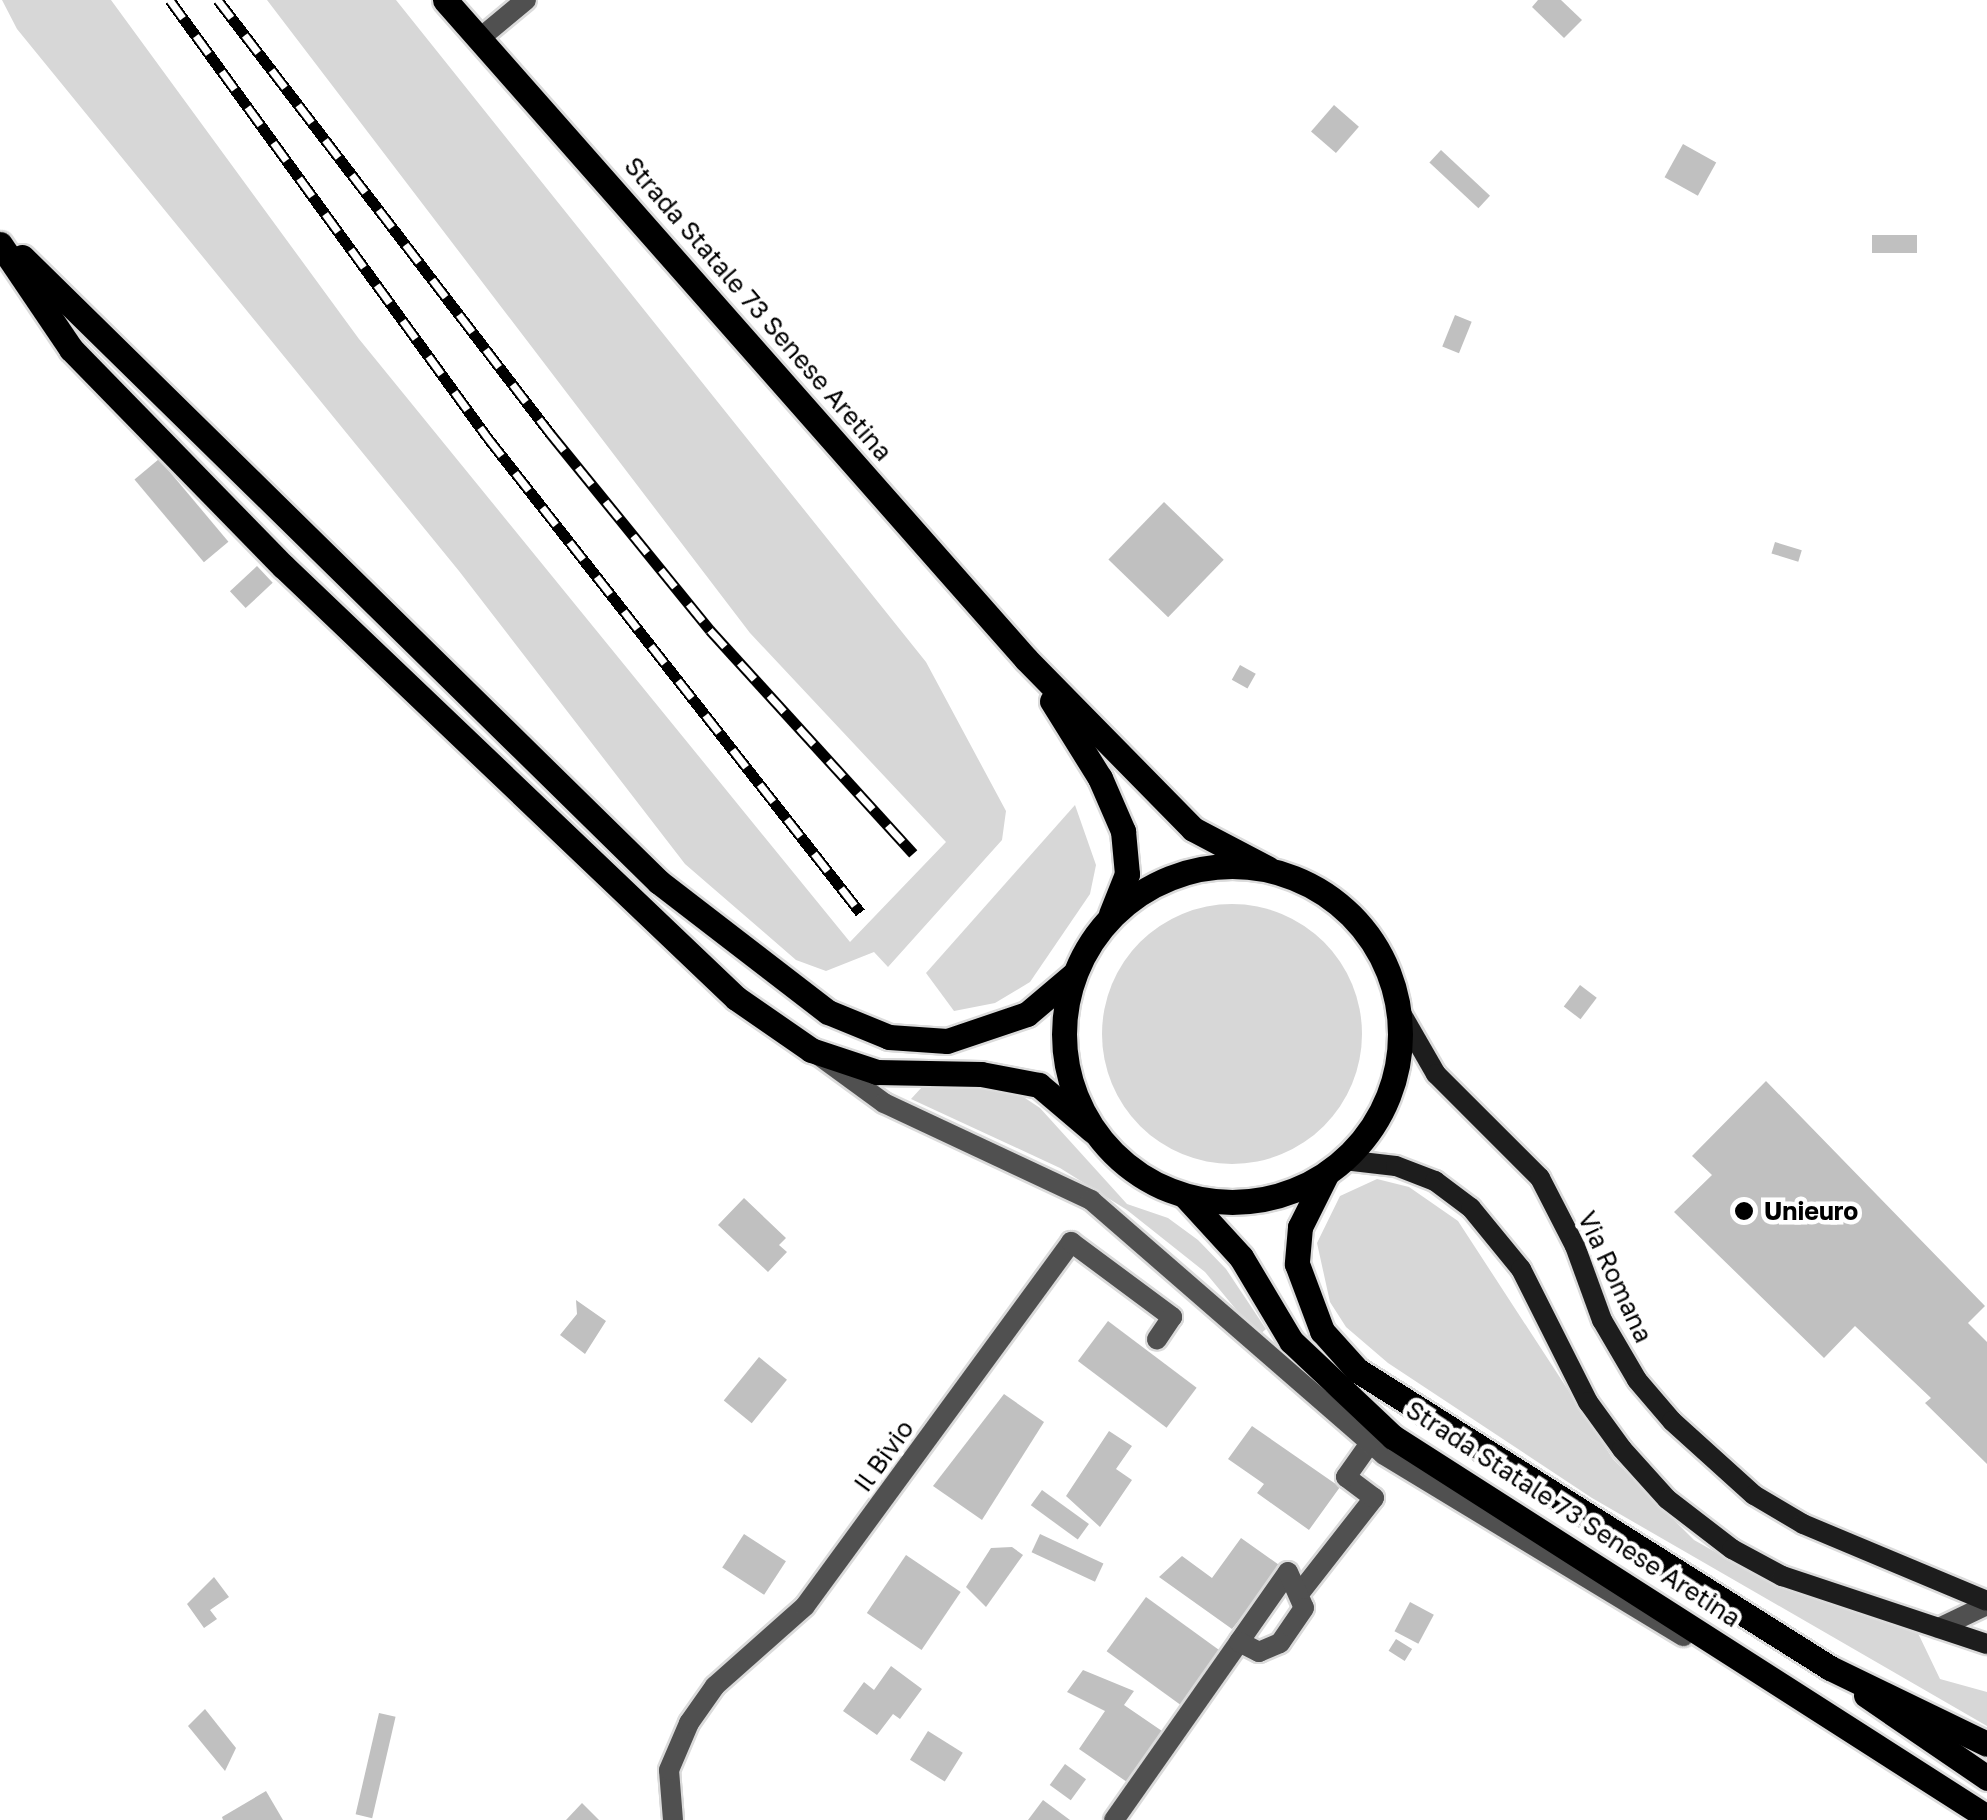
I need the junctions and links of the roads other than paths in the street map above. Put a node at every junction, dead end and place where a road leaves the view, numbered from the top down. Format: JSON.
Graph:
{"nodes":[{"id":1,"x":445,"y":0,"type":"edge"},
{"id":2,"x":526,"y":0,"type":"edge"},
{"id":3,"x":479,"y":39,"type":"junction"},
{"id":4,"x":0,"y":241,"type":"edge"},
{"id":5,"x":1026,"y":659,"type":"junction"},
{"id":6,"x":1267,"y":868,"type":"junction"},
{"id":7,"x":1110,"y":917,"type":"junction"},
{"id":8,"x":1073,"y":975,"type":"junction"},
{"id":9,"x":1398,"y":1008,"type":"junction"},
{"id":10,"x":812,"y":1050,"type":"junction"},
{"id":11,"x":1092,"y":1130,"type":"junction"},
{"id":12,"x":1335,"y":1168,"type":"junction"},
{"id":13,"x":1186,"y":1197,"type":"junction"},
{"id":14,"x":1158,"y":1338,"type":"dead end"},
{"id":15,"x":1370,"y":1443,"type":"junction"},
{"id":16,"x":1302,"y":1590,"type":"junction"},
{"id":17,"x":1987,"y":1603,"type":"edge"},
{"id":18,"x":1938,"y":1628,"type":"junction"},
{"id":19,"x":1239,"y":1642,"type":"junction"},
{"id":20,"x":1987,"y":1644,"type":"edge"},
{"id":21,"x":1830,"y":1668,"type":"junction"},
{"id":22,"x":1790,"y":1690,"type":"junction"},
{"id":23,"x":1987,"y":1744,"type":"edge"},
{"id":24,"x":1987,"y":1778,"type":"edge"},
{"id":25,"x":1987,"y":1816,"type":"edge"},
{"id":26,"x":673,"y":1820,"type":"edge"},
{"id":27,"x":1114,"y":1820,"type":"edge"}],
"edges":[{"from":1,"to":3,"type":"main road","name":"Strada Statale 73 Senese Aretina"},
{"from":2,"to":3,"type":"street"},
{"from":3,"to":5,"type":"main road","name":"Strada Statale 73 Senese Aretina"},
{"from":4,"to":8,"type":"main road"},
{"from":4,"to":10,"type":"main road"},
{"from":5,"to":6,"type":"main road","name":"Strada Statale 73 Senese Aretina"},
{"from":5,"to":7,"type":"main road","name":"Strada Statale 73 Senese Aretina"},
{"from":6,"to":7,"type":"main road","name":"Strada Statale 73 Senese Aretina"},
{"from":6,"to":9,"type":"main road","name":"Strada Statale 73 Senese Aretina"},
{"from":7,"to":8,"type":"main road","name":"Strada Statale 73 Senese Aretina"},
{"from":8,"to":11,"type":"main road","name":"Strada Statale 73 Senese Aretina"},
{"from":9,"to":12,"type":"main road","name":"Strada Statale 73 Senese Aretina"},
{"from":9,"to":17,"type":"main road","name":"Via Romana"},
{"from":10,"to":11,"type":"main road"},
{"from":10,"to":15,"type":"street"},
{"from":11,"to":13,"type":"main road","name":"Strada Statale 73 Senese Aretina"},
{"from":12,"to":13,"type":"main road","name":"Strada Statale 73 Senese Aretina"},
{"from":12,"to":18,"type":"main road"},
{"from":12,"to":21,"type":"main road","name":"Strada Statale 73 Senese Aretina"},
{"from":13,"to":22,"type":"main road","name":"Strada Statale 73 Senese Aretina"},
{"from":14,"to":26,"type":"street","name":"Il Bivio"},
{"from":15,"to":16,"type":"street"},
{"from":15,"to":22,"type":"street"},
{"from":16,"to":19,"type":"street"},
{"from":16,"to":19,"type":"street"},
{"from":17,"to":18,"type":"street"},
{"from":18,"to":20,"type":"main road"},
{"from":19,"to":27,"type":"street"},
{"from":21,"to":23,"type":"main road","name":"Strada Statale 73 Senese Aretina"},
{"from":21,"to":24,"type":"main road"},
{"from":22,"to":25,"type":"main road","name":"Strada Statale 73 Senese Aretina"}]}
